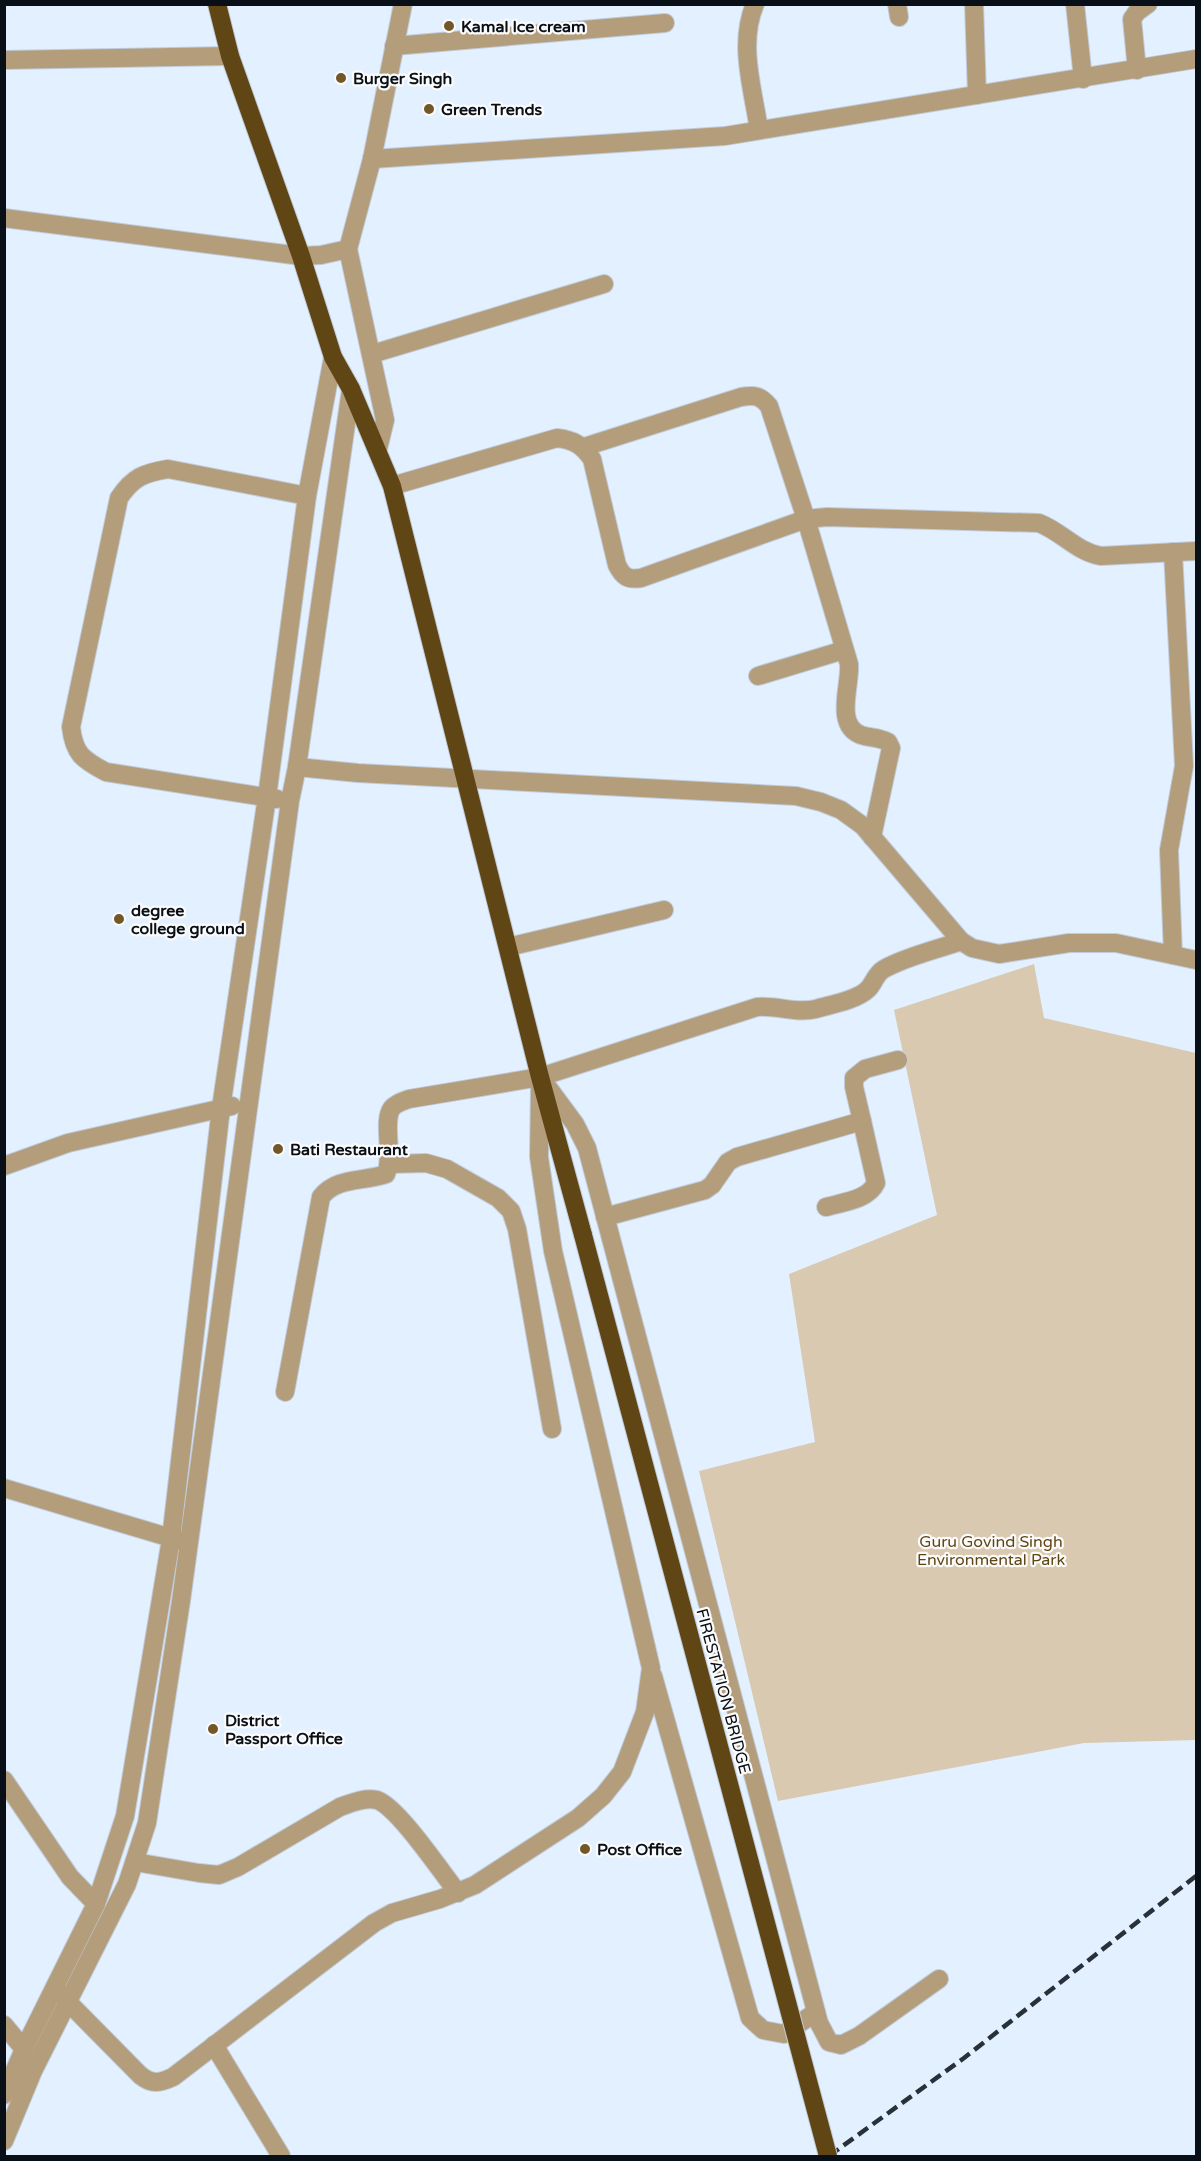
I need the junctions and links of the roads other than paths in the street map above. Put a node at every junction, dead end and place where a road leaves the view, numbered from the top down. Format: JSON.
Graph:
{"nodes":[{"id":1,"x":217,"y":4,"type":"edge"},
{"id":2,"x":403,"y":4,"type":"edge"},
{"id":3,"x":755,"y":4,"type":"edge"},
{"id":4,"x":974,"y":4,"type":"edge"},
{"id":5,"x":1075,"y":4,"type":"edge"},
{"id":6,"x":1148,"y":4,"type":"edge"},
{"id":7,"x":665,"y":23,"type":"dead end"},
{"id":8,"x":394,"y":46,"type":"junction"},
{"id":9,"x":230,"y":56,"type":"junction"},
{"id":10,"x":1197,"y":59,"type":"edge"},
{"id":11,"x":4,"y":60,"type":"edge"},
{"id":12,"x":1137,"y":70,"type":"junction"},
{"id":13,"x":1083,"y":79,"type":"junction"},
{"id":14,"x":977,"y":95,"type":"junction"},
{"id":15,"x":759,"y":130,"type":"junction"},
{"id":16,"x":372,"y":159,"type":"junction"},
{"id":17,"x":4,"y":218,"type":"edge"},
{"id":18,"x":348,"y":249,"type":"junction"},
{"id":19,"x":301,"y":256,"type":"junction"},
{"id":20,"x":604,"y":284,"type":"dead end"},
{"id":21,"x":372,"y":354,"type":"junction"},
{"id":22,"x":333,"y":357,"type":"junction"},
{"id":23,"x":351,"y":389,"type":"junction"},
{"id":24,"x":584,"y":447,"type":"junction"},
{"id":25,"x":378,"y":449,"type":"junction"},
{"id":26,"x":392,"y":486,"type":"junction"},
{"id":27,"x":307,"y":496,"type":"junction"},
{"id":28,"x":806,"y":519,"type":"junction"},
{"id":29,"x":1197,"y":551,"type":"edge"},
{"id":30,"x":1173,"y":552,"type":"junction"},
{"id":31,"x":844,"y":650,"type":"junction"},
{"id":32,"x":758,"y":676,"type":"dead end"},
{"id":33,"x":297,"y":767,"type":"junction"},
{"id":34,"x":464,"y":778,"type":"junction"},
{"id":35,"x":267,"y":797,"type":"junction"},
{"id":36,"x":290,"y":801,"type":"junction"},
{"id":37,"x":872,"y":837,"type":"junction"},
{"id":38,"x":664,"y":910,"type":"dead end"},
{"id":39,"x":961,"y":941,"type":"junction"},
{"id":40,"x":508,"y":946,"type":"junction"},
{"id":41,"x":1173,"y":955,"type":"junction"},
{"id":42,"x":1197,"y":960,"type":"edge"},
{"id":43,"x":898,"y":1060,"type":"dead end"},
{"id":44,"x":540,"y":1077,"type":"junction"},
{"id":45,"x":249,"y":1102,"type":"junction"},
{"id":46,"x":221,"y":1108,"type":"junction"},
{"id":47,"x":862,"y":1120,"type":"junction"},
{"id":48,"x":390,"y":1164,"type":"junction"},
{"id":49,"x":4,"y":1166,"type":"edge"},
{"id":50,"x":826,"y":1207,"type":"dead end"},
{"id":51,"x":605,"y":1217,"type":"junction"},
{"id":52,"x":285,"y":1392,"type":"dead end"},
{"id":53,"x":552,"y":1429,"type":"dead end"},
{"id":54,"x":4,"y":1488,"type":"edge"},
{"id":55,"x":180,"y":1541,"type":"junction"},
{"id":56,"x":651,"y":1668,"type":"junction"},
{"id":57,"x":4,"y":1780,"type":"edge"},
{"id":58,"x":135,"y":1862,"type":"junction"},
{"id":59,"x":458,"y":1893,"type":"junction"},
{"id":60,"x":96,"y":1904,"type":"junction"},
{"id":61,"x":939,"y":1979,"type":"dead end"},
{"id":62,"x":55,"y":1988,"type":"junction"},
{"id":63,"x":68,"y":2002,"type":"junction"},
{"id":64,"x":816,"y":2012,"type":"junction"},
{"id":65,"x":4,"y":2025,"type":"edge"},
{"id":66,"x":214,"y":2045,"type":"junction"},
{"id":67,"x":24,"y":2049,"type":"junction"},
{"id":68,"x":4,"y":2095,"type":"edge"},
{"id":69,"x":4,"y":2141,"type":"edge"},
{"id":70,"x":282,"y":2157,"type":"edge"},
{"id":71,"x":828,"y":2157,"type":"edge"}],
"edges":[{"from":1,"to":9,"type":"highway","name":"FIRESTATION BRIDGE"},
{"from":2,"to":8,"type":"street"},
{"from":3,"to":15,"type":"street"},
{"from":4,"to":14,"type":"street"},
{"from":5,"to":13,"type":"street"},
{"from":6,"to":12,"type":"street"},
{"from":7,"to":8,"type":"street"},
{"from":8,"to":16,"type":"street"},
{"from":9,"to":11,"type":"street"},
{"from":9,"to":19,"type":"highway","name":"FIRESTATION BRIDGE"},
{"from":10,"to":12,"type":"street"},
{"from":12,"to":13,"type":"street"},
{"from":13,"to":14,"type":"street"},
{"from":14,"to":15,"type":"street"},
{"from":15,"to":16,"type":"street"},
{"from":16,"to":18,"type":"street"},
{"from":17,"to":19,"type":"street"},
{"from":18,"to":19,"type":"street"},
{"from":18,"to":21,"type":"street"},
{"from":19,"to":22,"type":"highway","name":"FIRESTATION BRIDGE"},
{"from":20,"to":21,"type":"street"},
{"from":21,"to":25,"type":"street"},
{"from":22,"to":23,"type":"highway","name":"FIRESTATION BRIDGE"},
{"from":22,"to":27,"type":"street"},
{"from":23,"to":25,"type":"highway","name":"FIRESTATION BRIDGE"},
{"from":23,"to":33,"type":"street"},
{"from":24,"to":26,"type":"street"},
{"from":24,"to":28,"type":"street"},
{"from":24,"to":28,"type":"street"},
{"from":25,"to":26,"type":"highway","name":"FIRESTATION BRIDGE"},
{"from":26,"to":34,"type":"highway","name":"FIRESTATION BRIDGE"},
{"from":27,"to":35,"type":"street"},
{"from":27,"to":35,"type":"street"},
{"from":28,"to":30,"type":"street"},
{"from":28,"to":31,"type":"street"},
{"from":29,"to":30,"type":"street"},
{"from":30,"to":41,"type":"street"},
{"from":31,"to":32,"type":"street"},
{"from":31,"to":37,"type":"street"},
{"from":33,"to":34,"type":"street"},
{"from":33,"to":36,"type":"street"},
{"from":34,"to":37,"type":"street"},
{"from":34,"to":40,"type":"highway","name":"FIRESTATION BRIDGE"},
{"from":35,"to":36,"type":"street"},
{"from":35,"to":46,"type":"street"},
{"from":36,"to":45,"type":"street"},
{"from":37,"to":39,"type":"street"},
{"from":38,"to":40,"type":"street"},
{"from":39,"to":41,"type":"street"},
{"from":39,"to":44,"type":"street"},
{"from":40,"to":44,"type":"highway","name":"FIRESTATION BRIDGE"},
{"from":41,"to":42,"type":"street"},
{"from":43,"to":47,"type":"street"},
{"from":44,"to":48,"type":"street"},
{"from":44,"to":51,"type":"street"},
{"from":44,"to":56,"type":"street"},
{"from":44,"to":71,"type":"highway","name":"FIRESTATION BRIDGE","bridge":true},
{"from":45,"to":46,"type":"street"},
{"from":45,"to":55,"type":"street"},
{"from":46,"to":49,"type":"street"},
{"from":46,"to":55,"type":"street"},
{"from":47,"to":50,"type":"street"},
{"from":47,"to":51,"type":"street"},
{"from":48,"to":52,"type":"street"},
{"from":48,"to":53,"type":"street"},
{"from":51,"to":64,"type":"street"},
{"from":54,"to":55,"type":"street"},
{"from":55,"to":58,"type":"street"},
{"from":55,"to":60,"type":"street"},
{"from":56,"to":59,"type":"street"},
{"from":56,"to":64,"type":"street"},
{"from":57,"to":60,"type":"street"},
{"from":58,"to":59,"type":"street"},
{"from":58,"to":63,"type":"street"},
{"from":59,"to":66,"type":"street"},
{"from":60,"to":62,"type":"street"},
{"from":61,"to":64,"type":"street"},
{"from":62,"to":63,"type":"street"},
{"from":62,"to":67,"type":"street"},
{"from":63,"to":66,"type":"street"},
{"from":63,"to":69,"type":"street"},
{"from":65,"to":67,"type":"street"},
{"from":66,"to":70,"type":"street"},
{"from":67,"to":68,"type":"street"}]}
